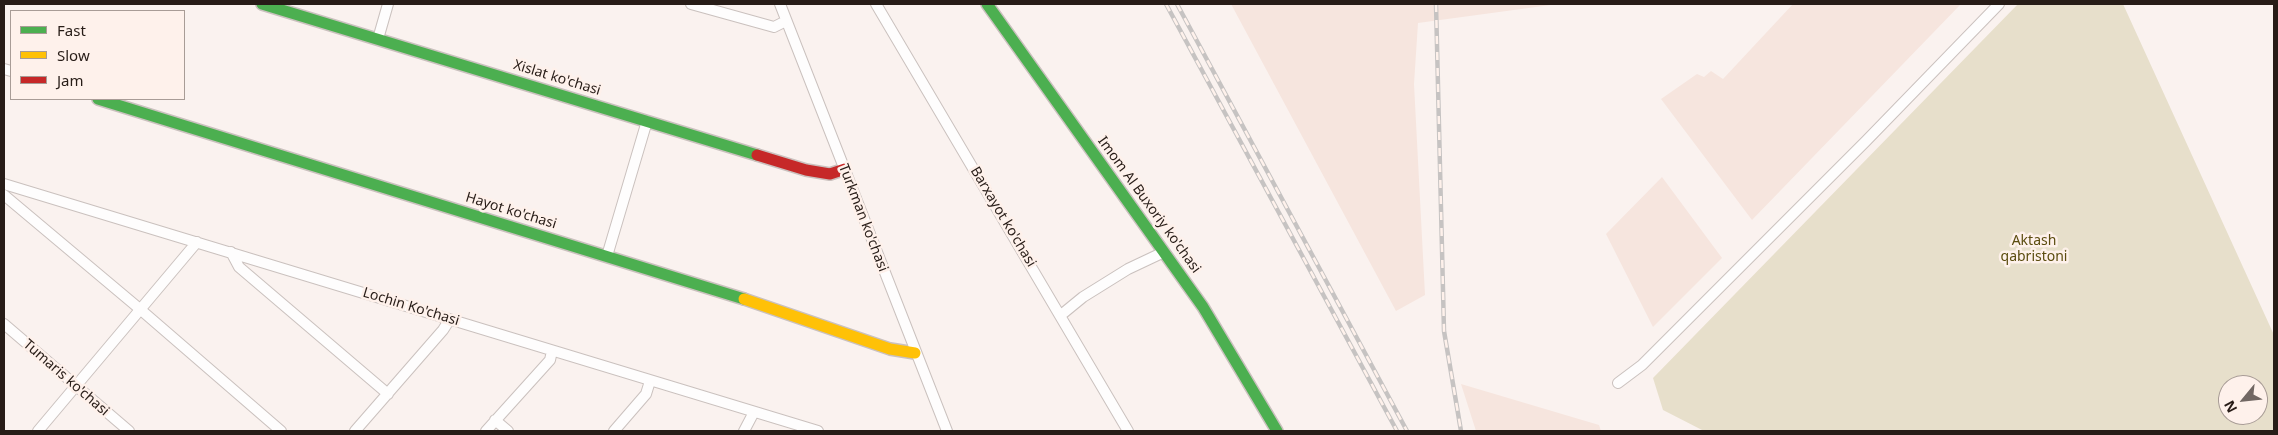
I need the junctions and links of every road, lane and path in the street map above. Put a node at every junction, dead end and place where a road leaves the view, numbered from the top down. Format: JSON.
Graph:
{"nodes":[{"id":1,"x":262,"y":4,"type":"edge"},
{"id":2,"x":388,"y":4,"type":"edge"},
{"id":3,"x":691,"y":4,"type":"edge"},
{"id":4,"x":780,"y":4,"type":"edge"},
{"id":5,"x":876,"y":4,"type":"edge"},
{"id":6,"x":987,"y":4,"type":"edge"},
{"id":7,"x":1999,"y":4,"type":"edge"},
{"id":8,"x":786,"y":21,"type":"junction"},
{"id":9,"x":378,"y":39,"type":"junction"},
{"id":10,"x":101,"y":100,"type":"edge"},
{"id":11,"x":647,"y":121,"type":"junction"},
{"id":12,"x":845,"y":169,"type":"junction"},
{"id":13,"x":4,"y":184,"type":"edge"},
{"id":14,"x":4,"y":195,"type":"edge"},
{"id":15,"x":197,"y":242,"type":"junction"},
{"id":16,"x":231,"y":252,"type":"junction"},
{"id":17,"x":1164,"y":252,"type":"junction"},
{"id":18,"x":607,"y":256,"type":"junction"},
{"id":19,"x":141,"y":310,"type":"junction"},
{"id":20,"x":1061,"y":315,"type":"junction"},
{"id":21,"x":450,"y":319,"type":"junction"},
{"id":22,"x":4,"y":324,"type":"edge"},
{"id":23,"x":552,"y":351,"type":"junction"},
{"id":24,"x":916,"y":353,"type":"junction"},
{"id":25,"x":650,"y":381,"type":"junction"},
{"id":26,"x":1618,"y":384,"type":"dead end"},
{"id":27,"x":76,"y":387,"type":"junction"},
{"id":28,"x":388,"y":394,"type":"junction"},
{"id":29,"x":754,"y":412,"type":"junction"},
{"id":30,"x":495,"y":420,"type":"junction"},
{"id":31,"x":38,"y":431,"type":"edge"},
{"id":32,"x":129,"y":431,"type":"edge"},
{"id":33,"x":281,"y":431,"type":"edge"},
{"id":34,"x":355,"y":431,"type":"edge"},
{"id":35,"x":486,"y":431,"type":"edge"},
{"id":36,"x":508,"y":431,"type":"edge"},
{"id":37,"x":614,"y":431,"type":"edge"},
{"id":38,"x":744,"y":431,"type":"edge"},
{"id":39,"x":818,"y":431,"type":"edge"},
{"id":40,"x":947,"y":431,"type":"edge"},
{"id":41,"x":1128,"y":431,"type":"edge"},
{"id":42,"x":1277,"y":431,"type":"edge"}],
"edges":[{"from":1,"to":9,"type":"street","name":"Xislat ko'chasi"},
{"from":2,"to":9,"type":"street"},
{"from":3,"to":8,"type":"street"},
{"from":4,"to":8,"type":"street","name":"Turkman ko'chasi"},
{"from":5,"to":20,"type":"street","name":"Barxayot ko'chasi"},
{"from":6,"to":17,"type":"street","name":"Imom Al Buxoriy ko'chasi"},
{"from":7,"to":26,"type":"street"},
{"from":8,"to":12,"type":"street","name":"Turkman ko'chasi"},
{"from":9,"to":11,"type":"street","name":"Xislat ko'chasi"},
{"from":10,"to":18,"type":"street","name":"Hayot ko'chasi"},
{"from":11,"to":12,"type":"street","name":"Xislat ko'chasi"},
{"from":11,"to":18,"type":"street"},
{"from":12,"to":24,"type":"street","name":"Turkman ko'chasi"},
{"from":13,"to":15,"type":"street","name":"Lochin Ko'chasi"},
{"from":14,"to":19,"type":"street"},
{"from":15,"to":16,"type":"street","name":"Lochin Ko'chasi"},
{"from":15,"to":19,"type":"street"},
{"from":16,"to":21,"type":"street","name":"Lochin Ko'chasi"},
{"from":16,"to":28,"type":"street"},
{"from":17,"to":20,"type":"street"},
{"from":17,"to":42,"type":"street","name":"Imom Al Buxoriy ko'chasi"},
{"from":18,"to":24,"type":"street","name":"Hayot ko'chasi"},
{"from":19,"to":27,"type":"street"},
{"from":19,"to":33,"type":"street"},
{"from":20,"to":41,"type":"street","name":"Barxayot ko'chasi"},
{"from":21,"to":23,"type":"street","name":"Lochin Ko'chasi"},
{"from":21,"to":28,"type":"street"},
{"from":22,"to":27,"type":"street","name":"Tumaris ko'chasi"},
{"from":23,"to":25,"type":"street","name":"Lochin Ko'chasi"},
{"from":23,"to":30,"type":"street"},
{"from":24,"to":40,"type":"street","name":"Turkman ko'chasi"},
{"from":25,"to":29,"type":"street","name":"Lochin Ko'chasi"},
{"from":25,"to":37,"type":"street"},
{"from":27,"to":31,"type":"street"},
{"from":27,"to":32,"type":"street","name":"Tumaris ko'chasi"},
{"from":28,"to":34,"type":"street"},
{"from":29,"to":38,"type":"street"},
{"from":29,"to":39,"type":"street","name":"Lochin Ko'chasi"},
{"from":30,"to":35,"type":"street"},
{"from":30,"to":36,"type":"street"}]}
